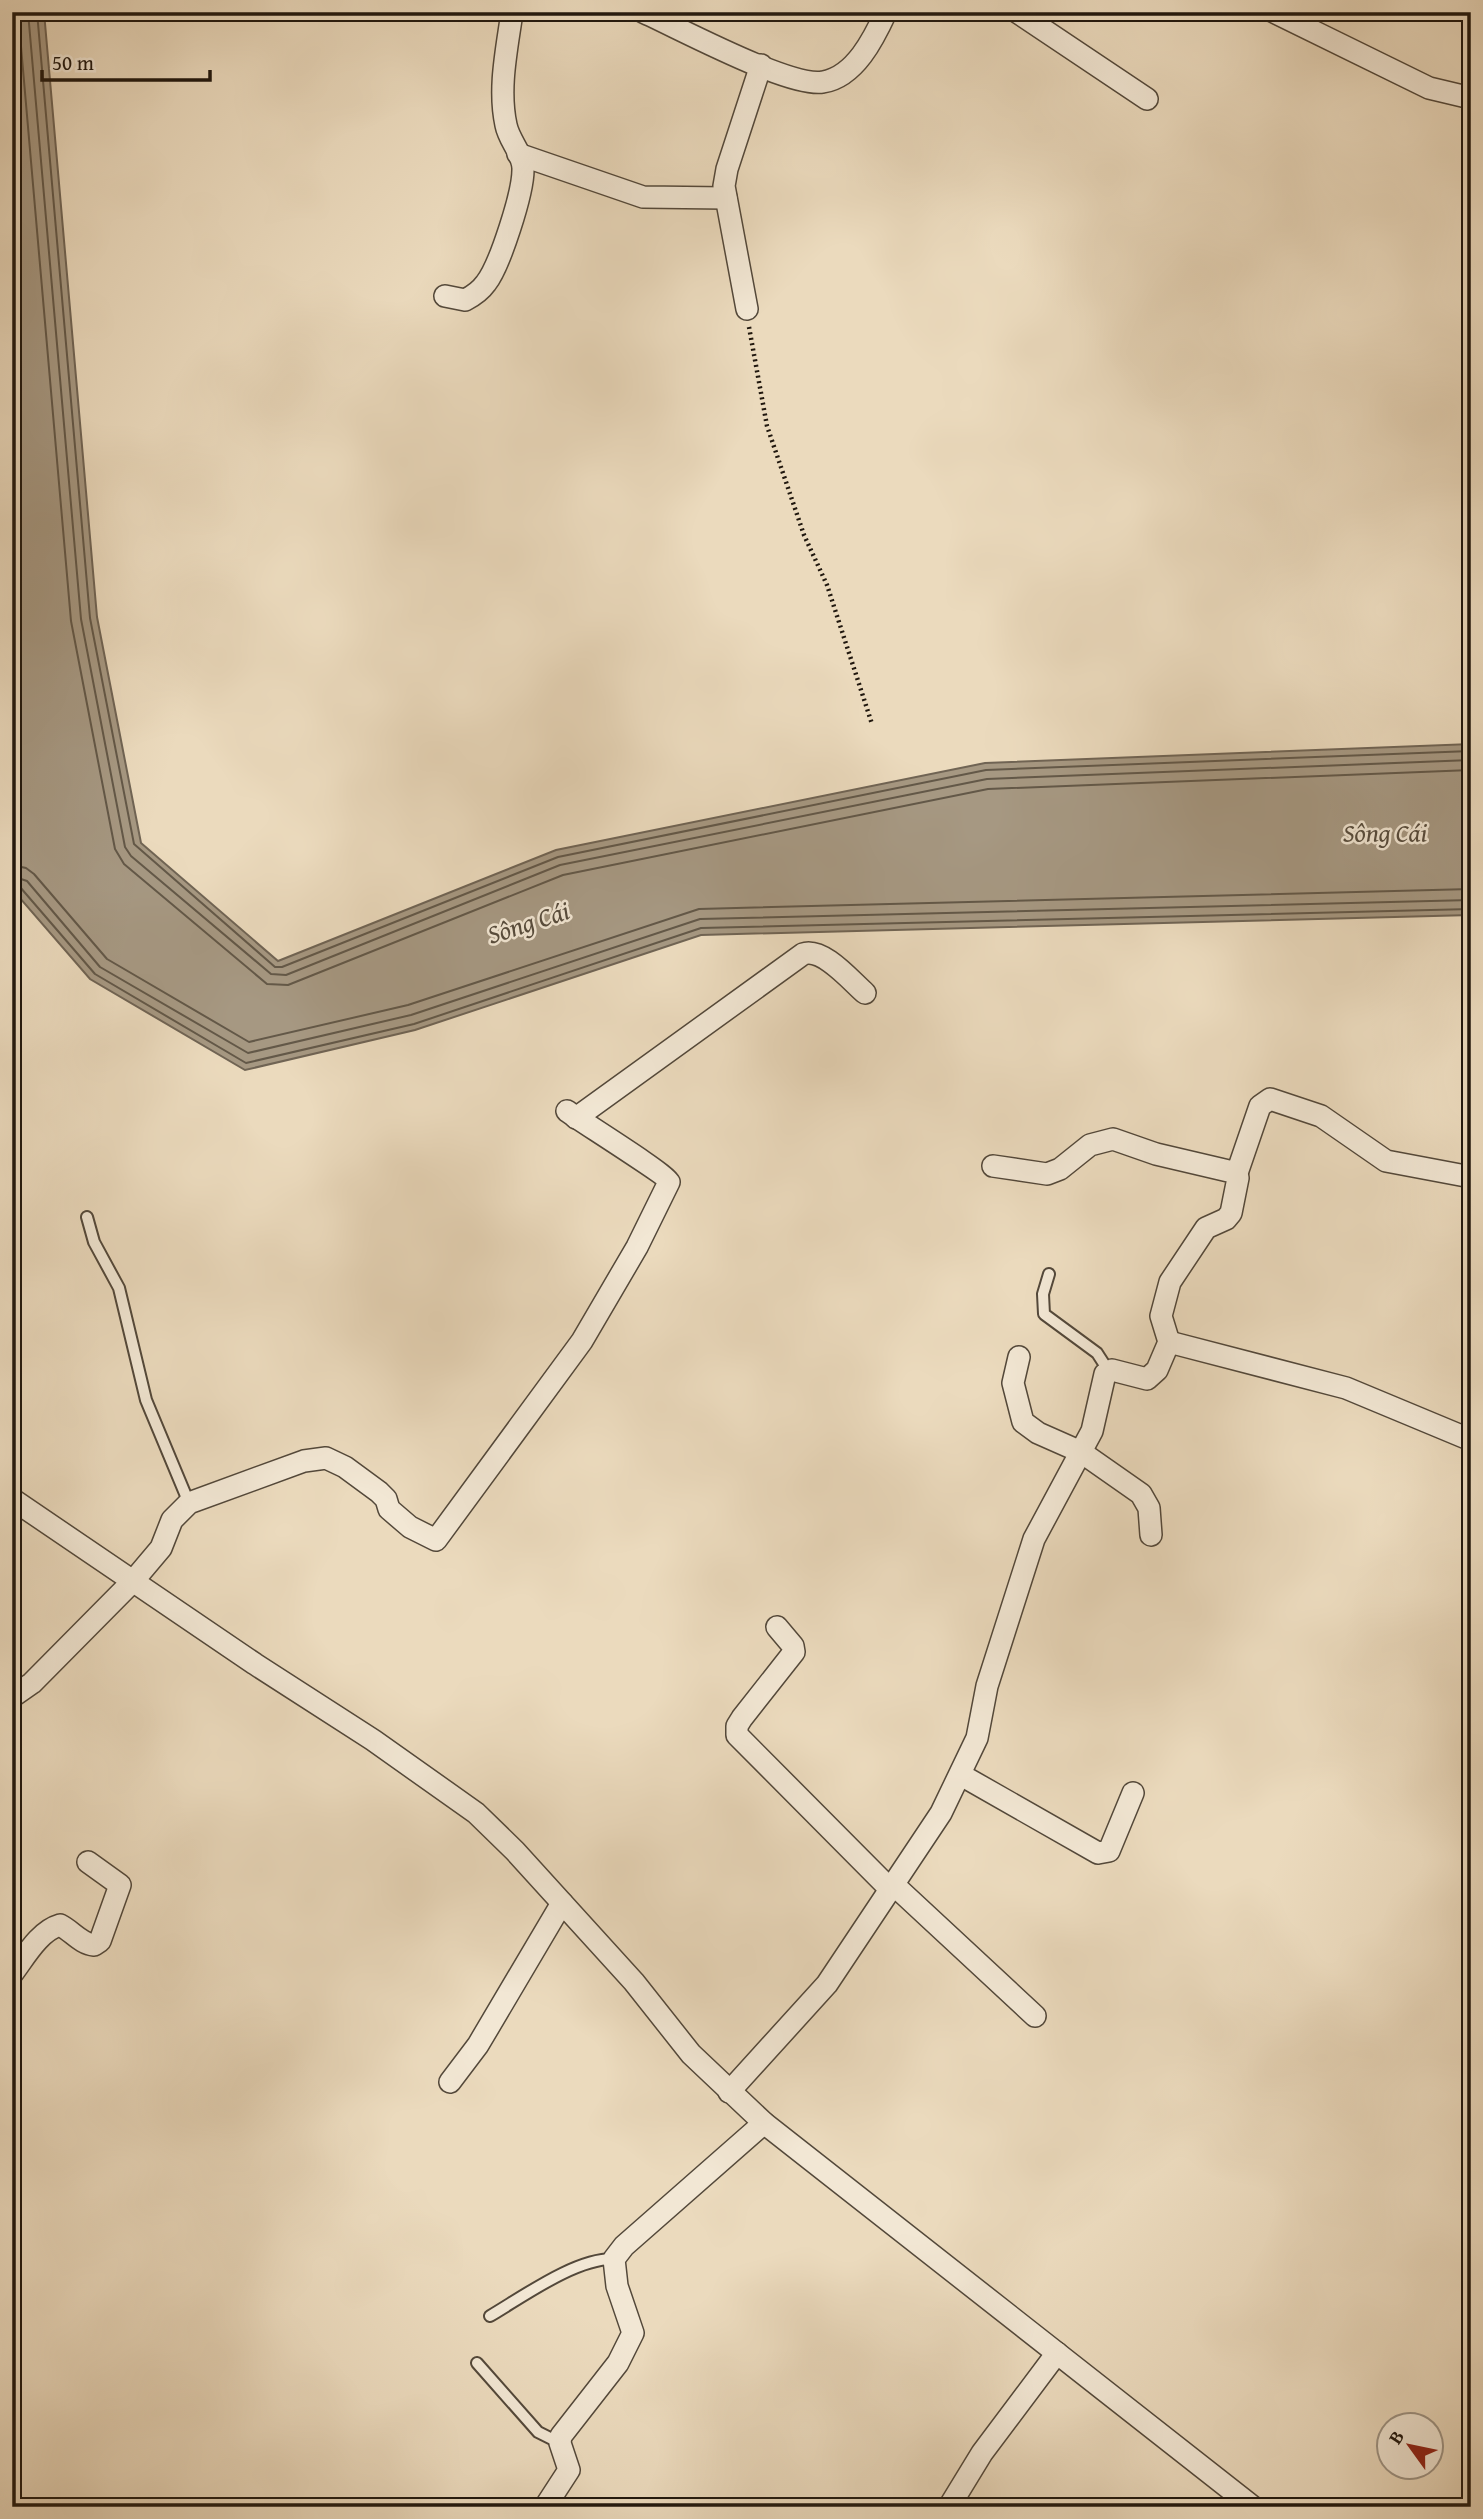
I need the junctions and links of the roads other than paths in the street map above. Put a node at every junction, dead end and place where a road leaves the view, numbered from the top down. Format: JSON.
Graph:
{"nodes":[{"id":1,"x":512,"y":12,"type":"edge"},
{"id":2,"x":643,"y":12,"type":"edge"},
{"id":3,"x":886,"y":12,"type":"edge"},
{"id":4,"x":1017,"y":12,"type":"edge"},
{"id":5,"x":1275,"y":12,"type":"edge"},
{"id":6,"x":761,"y":65,"type":"junction"},
{"id":7,"x":1471,"y":98,"type":"edge"},
{"id":8,"x":1147,"y":99,"type":"dead end"},
{"id":9,"x":518,"y":154,"type":"junction"},
{"id":10,"x":726,"y":198,"type":"junction"},
{"id":11,"x":445,"y":296,"type":"dead end"},
{"id":12,"x":747,"y":309,"type":"road end"},
{"id":13,"x":865,"y":993,"type":"dead end"},
{"id":14,"x":993,"y":1166,"type":"dead end"},
{"id":15,"x":1237,"y":1173,"type":"junction"},
{"id":16,"x":1471,"y":1177,"type":"edge"},
{"id":17,"x":87,"y":1217,"type":"dead end"},
{"id":18,"x":1049,"y":1274,"type":"dead end"},
{"id":19,"x":1169,"y":1342,"type":"junction"},
{"id":20,"x":1019,"y":1357,"type":"dead end"},
{"id":21,"x":1108,"y":1370,"type":"junction"},
{"id":22,"x":1471,"y":1440,"type":"edge"},
{"id":23,"x":1081,"y":1452,"type":"junction"},
{"id":24,"x":12,"y":1499,"type":"edge"},
{"id":25,"x":189,"y":1503,"type":"junction"},
{"id":26,"x":1151,"y":1535,"type":"dead end"},
{"id":27,"x":134,"y":1580,"type":"junction"},
{"id":28,"x":777,"y":1627,"type":"dead end"},
{"id":29,"x":12,"y":1697,"type":"edge"},
{"id":30,"x":961,"y":1775,"type":"junction"},
{"id":31,"x":1133,"y":1793,"type":"dead end"},
{"id":32,"x":88,"y":1862,"type":"dead end"},
{"id":33,"x":892,"y":1887,"type":"junction"},
{"id":34,"x":562,"y":1903,"type":"junction"},
{"id":35,"x":12,"y":1974,"type":"edge"},
{"id":36,"x":1035,"y":2016,"type":"dead end"},
{"id":37,"x":450,"y":2082,"type":"dead end"},
{"id":38,"x":729,"y":2092,"type":"junction"},
{"id":39,"x":764,"y":2123,"type":"junction"},
{"id":40,"x":614,"y":2259,"type":"junction"},
{"id":41,"x":491,"y":2316,"type":"dead end"},
{"id":42,"x":1057,"y":2353,"type":"junction"},
{"id":43,"x":477,"y":2363,"type":"dead end"},
{"id":44,"x":560,"y":2443,"type":"junction"},
{"id":45,"x":545,"y":2507,"type":"edge"},
{"id":46,"x":949,"y":2507,"type":"edge"},
{"id":47,"x":1253,"y":2507,"type":"edge"}],
"edges":[{"from":1,"to":9,"type":"street"},
{"from":2,"to":6,"type":"street"},
{"from":3,"to":6,"type":"street"},
{"from":4,"to":8,"type":"street"},
{"from":5,"to":7,"type":"street"},
{"from":6,"to":10,"type":"street"},
{"from":9,"to":10,"type":"street"},
{"from":9,"to":11,"type":"street"},
{"from":10,"to":12,"type":"street"},
{"from":13,"to":25,"type":"street"},
{"from":14,"to":15,"type":"street"},
{"from":15,"to":16,"type":"street"},
{"from":15,"to":19,"type":"street"},
{"from":17,"to":25,"type":"lane"},
{"from":18,"to":21,"type":"lane"},
{"from":19,"to":21,"type":"street"},
{"from":19,"to":22,"type":"street"},
{"from":20,"to":23,"type":"street"},
{"from":21,"to":23,"type":"street"},
{"from":23,"to":26,"type":"street"},
{"from":23,"to":30,"type":"street"},
{"from":24,"to":27,"type":"street"},
{"from":25,"to":27,"type":"street"},
{"from":27,"to":29,"type":"street"},
{"from":27,"to":34,"type":"street"},
{"from":28,"to":33,"type":"street"},
{"from":30,"to":31,"type":"street"},
{"from":30,"to":33,"type":"street"},
{"from":32,"to":35,"type":"street"},
{"from":33,"to":36,"type":"street"},
{"from":33,"to":38,"type":"street"},
{"from":34,"to":37,"type":"street"},
{"from":34,"to":38,"type":"street"},
{"from":38,"to":39,"type":"street"},
{"from":39,"to":40,"type":"street"},
{"from":39,"to":42,"type":"street"},
{"from":40,"to":41,"type":"lane"},
{"from":40,"to":44,"type":"street"},
{"from":42,"to":46,"type":"street"},
{"from":42,"to":47,"type":"street"},
{"from":43,"to":44,"type":"lane"},
{"from":44,"to":45,"type":"street"}]}
